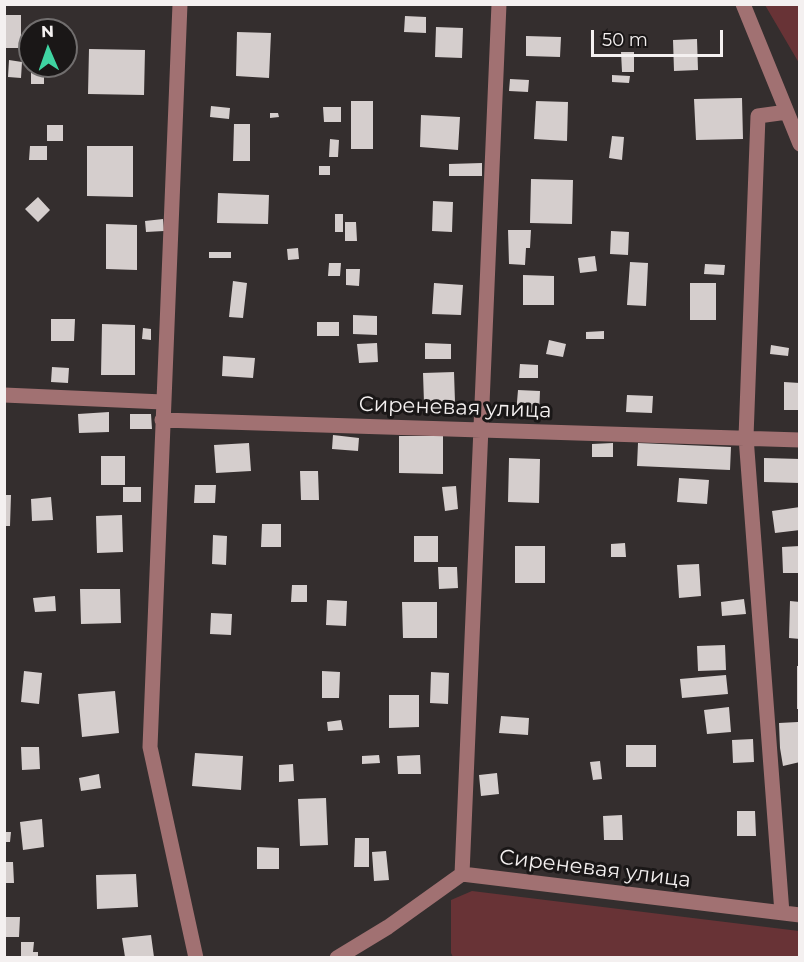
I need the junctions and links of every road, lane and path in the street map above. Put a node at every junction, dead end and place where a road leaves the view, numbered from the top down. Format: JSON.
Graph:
{"nodes":[{"id":1,"x":180,"y":4,"type":"edge"},
{"id":2,"x":499,"y":4,"type":"edge"},
{"id":3,"x":743,"y":4,"type":"edge"},
{"id":4,"x":787,"y":112,"type":"junction"},
{"id":5,"x":800,"y":144,"type":"edge"},
{"id":6,"x":4,"y":395,"type":"edge"},
{"id":7,"x":163,"y":402,"type":"junction"},
{"id":8,"x":162,"y":420,"type":"junction"},
{"id":9,"x":482,"y":429,"type":"junction"},
{"id":10,"x":746,"y":437,"type":"junction"},
{"id":11,"x":800,"y":440,"type":"edge"},
{"id":12,"x":462,"y":874,"type":"junction"},
{"id":13,"x":782,"y":913,"type":"junction"},
{"id":14,"x":800,"y":915,"type":"edge"},
{"id":15,"x":196,"y":957,"type":"edge"},
{"id":16,"x":338,"y":957,"type":"edge"}],
"edges":[{"from":1,"to":7,"type":"street"},
{"from":2,"to":9,"type":"street"},
{"from":3,"to":4,"type":"street"},
{"from":4,"to":5,"type":"street"},
{"from":4,"to":10,"type":"street"},
{"from":6,"to":7,"type":"street"},
{"from":7,"to":8,"type":"street"},
{"from":8,"to":9,"type":"street","name":"Сиреневая улица"},
{"from":8,"to":15,"type":"street"},
{"from":9,"to":10,"type":"street","name":"Сиреневая улица"},
{"from":9,"to":12,"type":"street"},
{"from":10,"to":11,"type":"street","name":"Сиреневая улица"},
{"from":10,"to":13,"type":"street"},
{"from":12,"to":13,"type":"street","name":"Сиреневая улица"},
{"from":12,"to":16,"type":"street"},
{"from":13,"to":14,"type":"street","name":"Сиреневая улица"}]}
